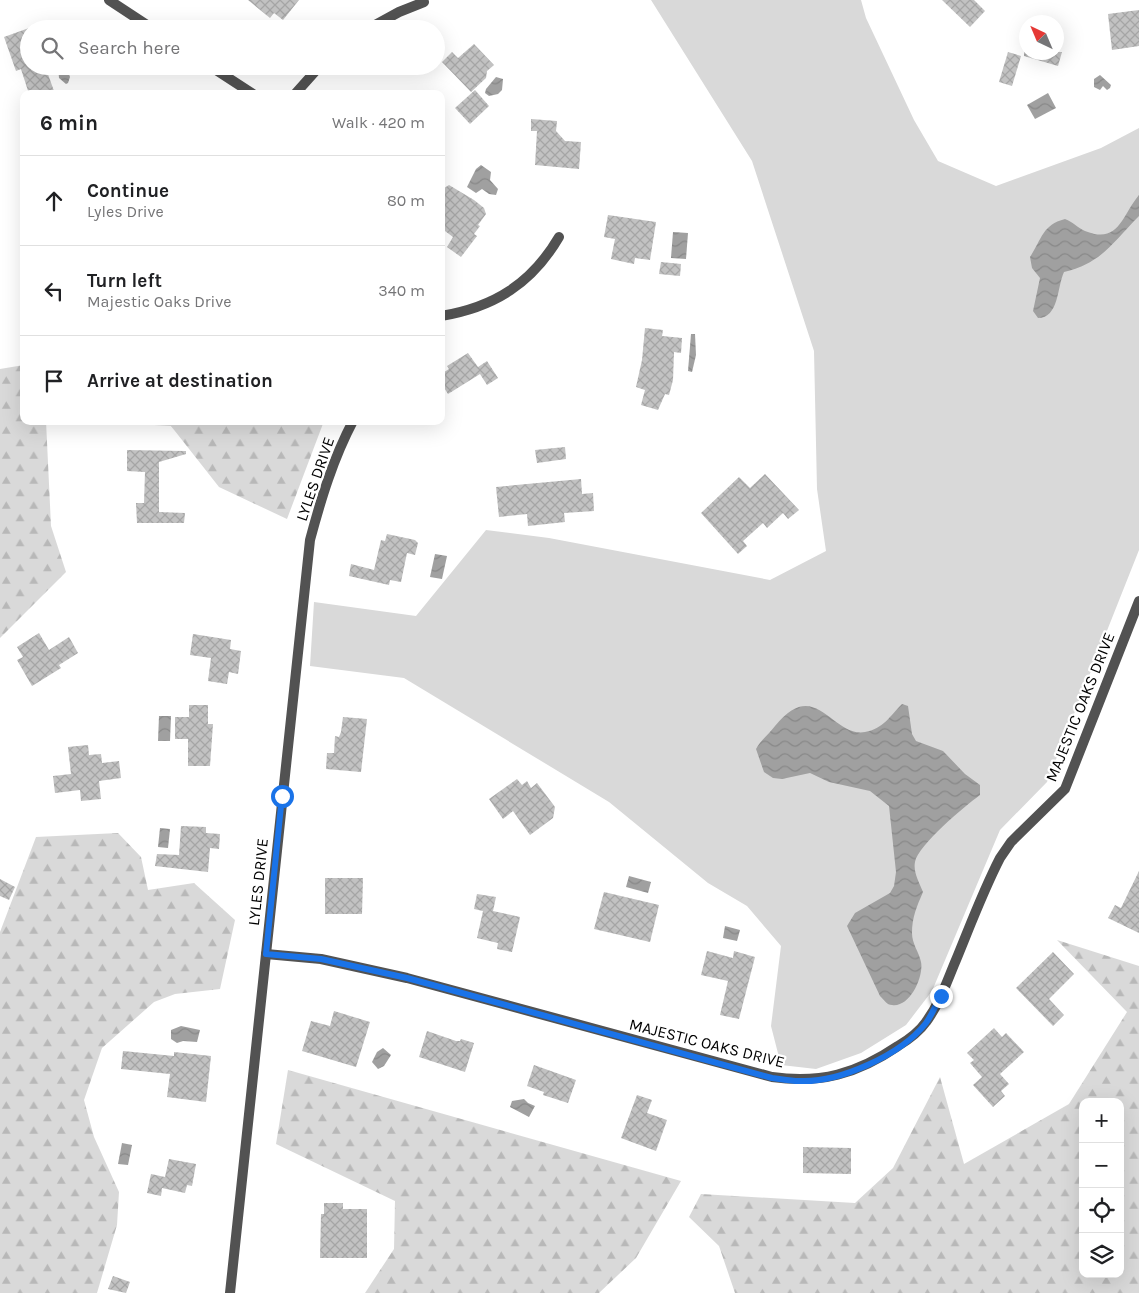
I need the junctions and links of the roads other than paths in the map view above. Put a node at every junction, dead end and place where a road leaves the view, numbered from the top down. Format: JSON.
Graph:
{"nodes":[{"id":1,"x":109,"y":0,"type":"edge"},
{"id":2,"x":424,"y":2,"type":"dead end"},
{"id":3,"x":139,"y":20,"type":"edge"},
{"id":4,"x":384,"y":20,"type":"edge"},
{"id":5,"x":224,"y":75,"type":"edge"},
{"id":6,"x":312,"y":75,"type":"edge"},
{"id":7,"x":247,"y":90,"type":"edge"},
{"id":8,"x":299,"y":90,"type":"edge"},
{"id":9,"x":559,"y":236,"type":"dead end"},
{"id":10,"x":445,"y":315,"type":"edge"},
{"id":11,"x":351,"y":425,"type":"edge"},
{"id":12,"x":1139,"y":601,"type":"edge"},
{"id":13,"x":266,"y":954,"type":"junction"},
{"id":14,"x":230,"y":1293,"type":"edge"}],
"edges":[{"from":1,"to":3,"type":"street"},
{"from":2,"to":4,"type":"street"},
{"from":5,"to":7,"type":"street"},
{"from":6,"to":8,"type":"street"},
{"from":9,"to":10,"type":"street"},
{"from":11,"to":13,"type":"street","name":"LYLES DRIVE"},
{"from":12,"to":13,"type":"street","name":"MAJESTIC OAKS DRIVE"},
{"from":13,"to":14,"type":"street","name":"LYLES DRIVE"}]}
